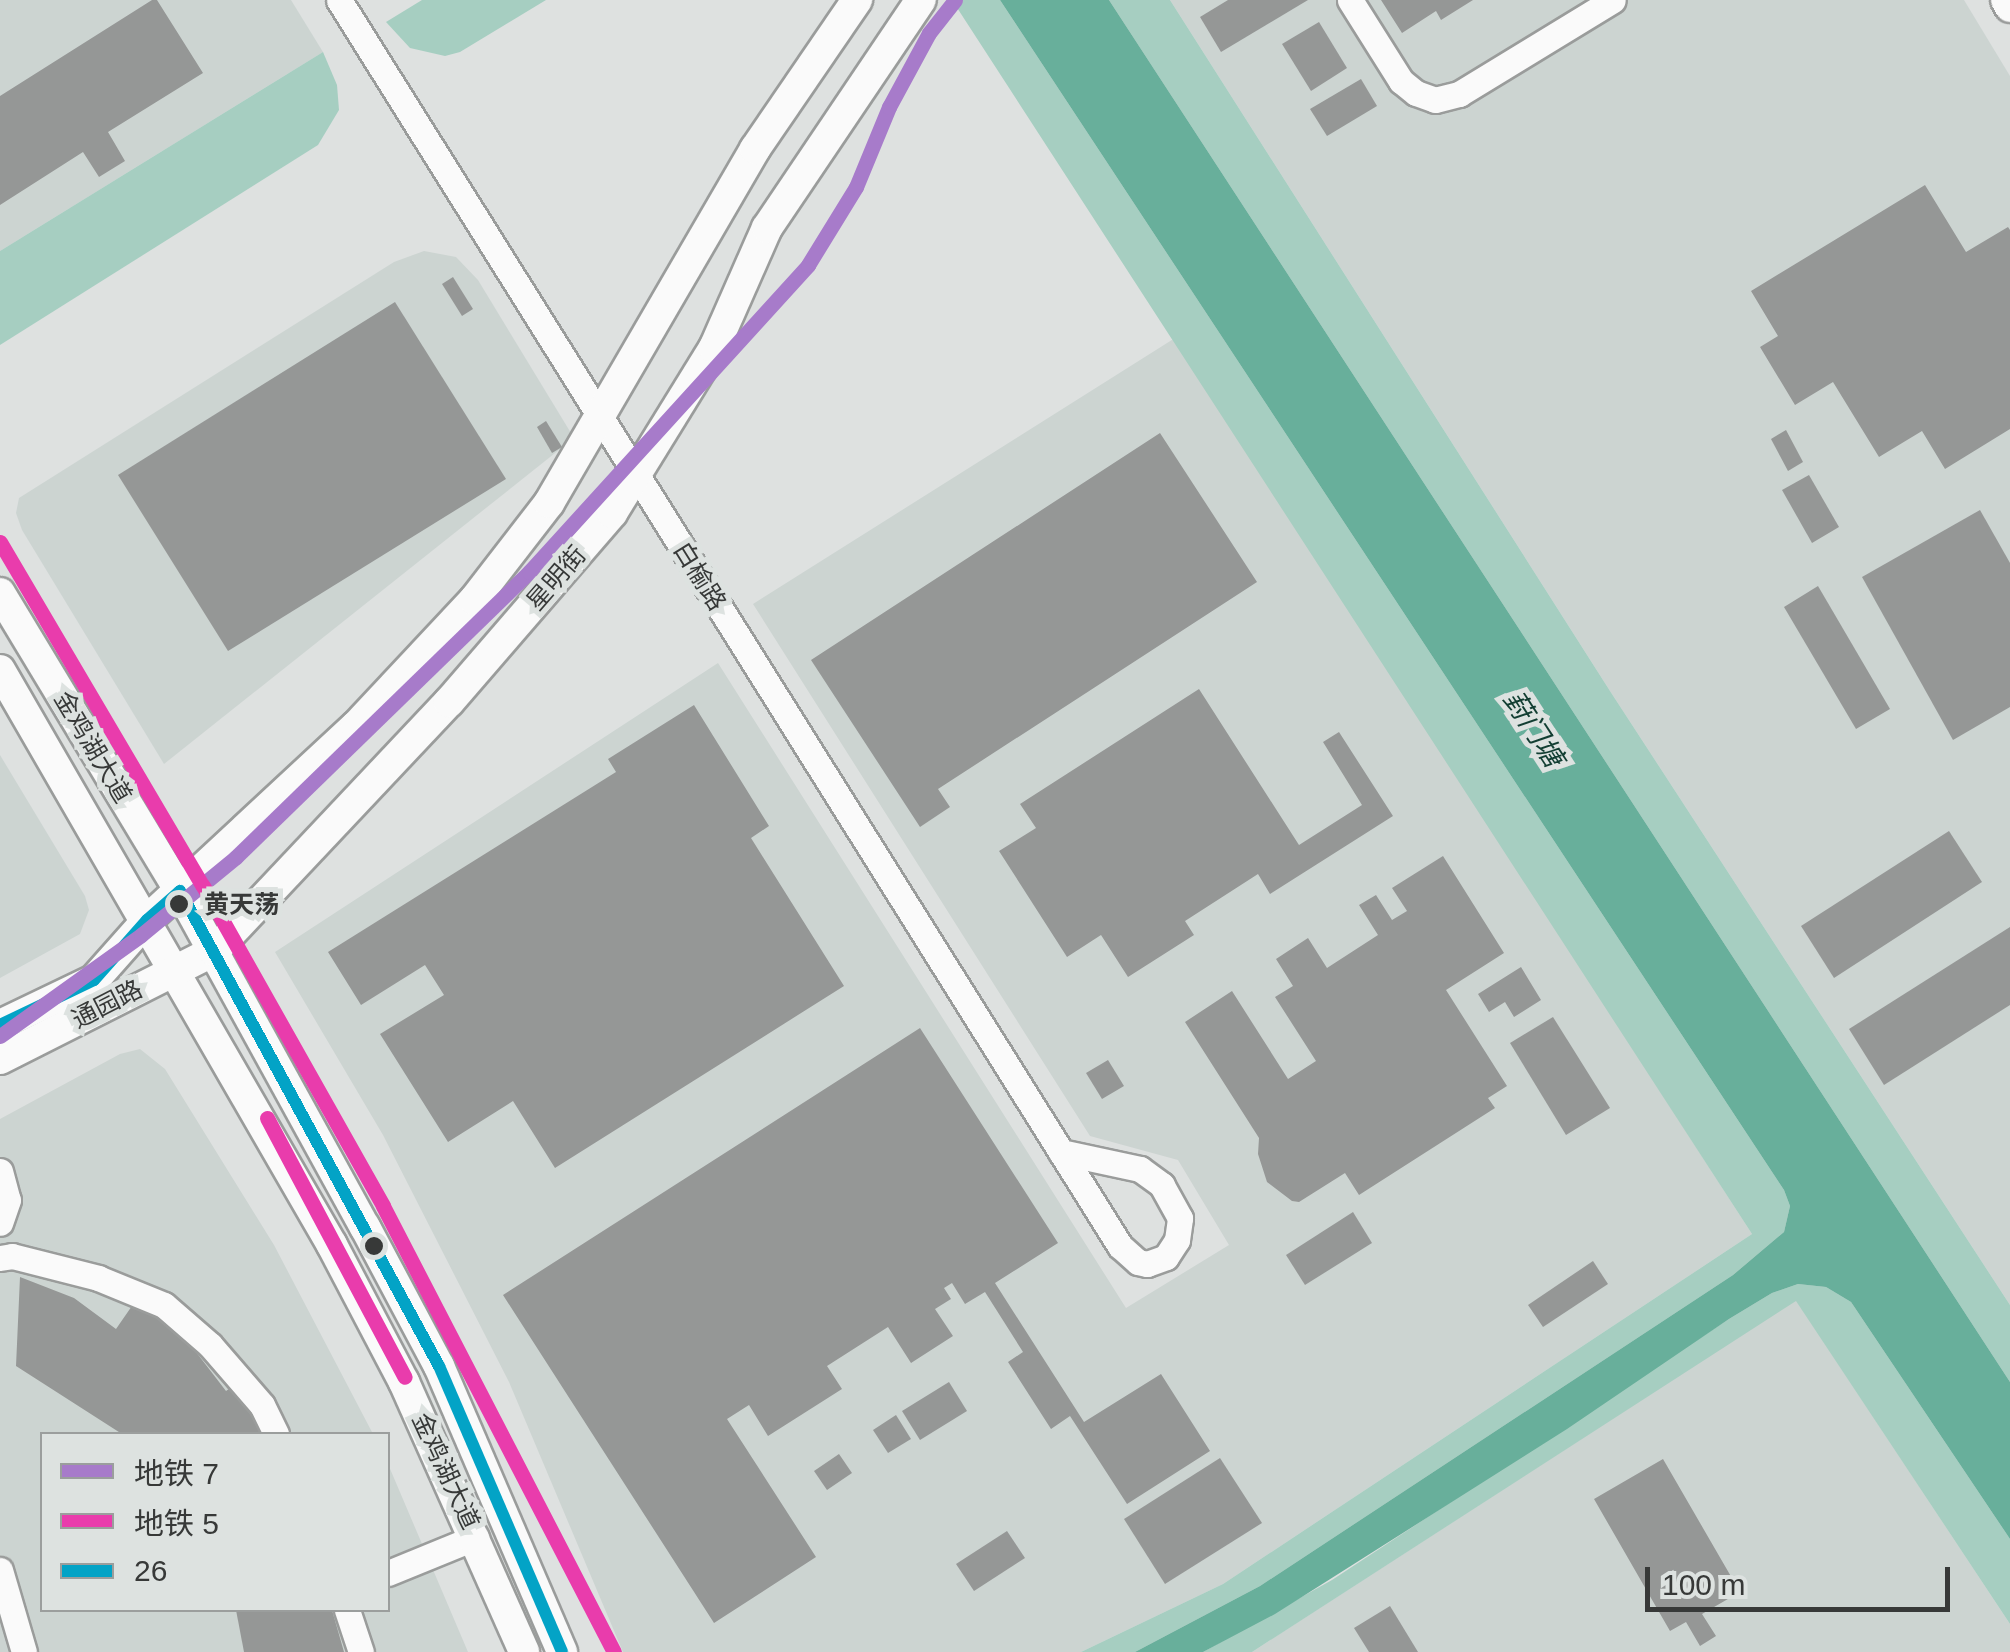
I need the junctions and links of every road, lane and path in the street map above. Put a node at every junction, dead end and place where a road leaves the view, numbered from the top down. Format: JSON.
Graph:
{"nodes":[{"id":1,"x":339,"y":0,"type":"edge"},
{"id":2,"x":858,"y":0,"type":"edge"},
{"id":3,"x":921,"y":0,"type":"edge"},
{"id":4,"x":1350,"y":0,"type":"edge"},
{"id":5,"x":1613,"y":0,"type":"edge"},
{"id":6,"x":2006,"y":0,"type":"edge"},
{"id":7,"x":2010,"y":7,"type":"edge"},
{"id":8,"x":601,"y":418,"type":"junction"},
{"id":9,"x":636,"y":474,"type":"junction"},
{"id":10,"x":0,"y":593,"type":"edge"},
{"id":11,"x":0,"y":670,"type":"edge"},
{"id":12,"x":180,"y":892,"type":"junction"},
{"id":13,"x":147,"y":920,"type":"junction"},
{"id":14,"x":214,"y":951,"type":"junction"},
{"id":15,"x":176,"y":968,"type":"junction"},
{"id":16,"x":0,"y":1024,"type":"edge"},
{"id":17,"x":0,"y":1059,"type":"edge"},
{"id":18,"x":1062,"y":1152,"type":"junction"},
{"id":19,"x":0,"y":1171,"type":"edge"},
{"id":20,"x":0,"y":1222,"type":"edge"},
{"id":21,"x":0,"y":1258,"type":"edge"},
{"id":22,"x":275,"y":1432,"type":"edge"},
{"id":23,"x":476,"y":1537,"type":"junction"},
{"id":24,"x":0,"y":1570,"type":"edge"},
{"id":25,"x":390,"y":1572,"type":"edge"},
{"id":26,"x":348,"y":1612,"type":"edge"},
{"id":27,"x":24,"y":1652,"type":"edge"},
{"id":28,"x":361,"y":1652,"type":"edge"},
{"id":29,"x":524,"y":1652,"type":"edge"},
{"id":30,"x":562,"y":1652,"type":"edge"}],
"edges":[{"from":1,"to":8,"type":"street","name":"白榆路"},
{"from":2,"to":8,"type":"main road","name":"星明街"},
{"from":3,"to":9,"type":"main road","name":"星明街"},
{"from":4,"to":5,"type":"street"},
{"from":6,"to":7,"type":"main road"},
{"from":8,"to":9,"type":"street","name":"白榆路"},
{"from":8,"to":12,"type":"main road","name":"星明街"},
{"from":9,"to":14,"type":"main road","name":"星明街"},
{"from":9,"to":18,"type":"street","name":"白榆路"},
{"from":10,"to":12,"type":"main road","name":"金鸡湖大道"},
{"from":11,"to":13,"type":"main road","name":"金鸡湖大道"},
{"from":12,"to":13,"type":"main road","name":"通园路"},
{"from":12,"to":14,"type":"main road","name":"金鸡湖大道"},
{"from":13,"to":15,"type":"main road","name":"金鸡湖大道"},
{"from":13,"to":16,"type":"main road","name":"通园路"},
{"from":14,"to":15,"type":"main road","name":"通园路"},
{"from":14,"to":30,"type":"main road","name":"金鸡湖大道"},
{"from":15,"to":17,"type":"main road","name":"通园路"},
{"from":15,"to":23,"type":"main road","name":"金鸡湖大道"},
{"from":18,"to":18,"type":"street","name":"白榆路"},
{"from":19,"to":20,"type":"street"},
{"from":21,"to":22,"type":"street"},
{"from":23,"to":25,"type":"street"},
{"from":23,"to":29,"type":"main road","name":"金鸡湖大道"},
{"from":24,"to":27,"type":"street"},
{"from":26,"to":28,"type":"street"}]}
